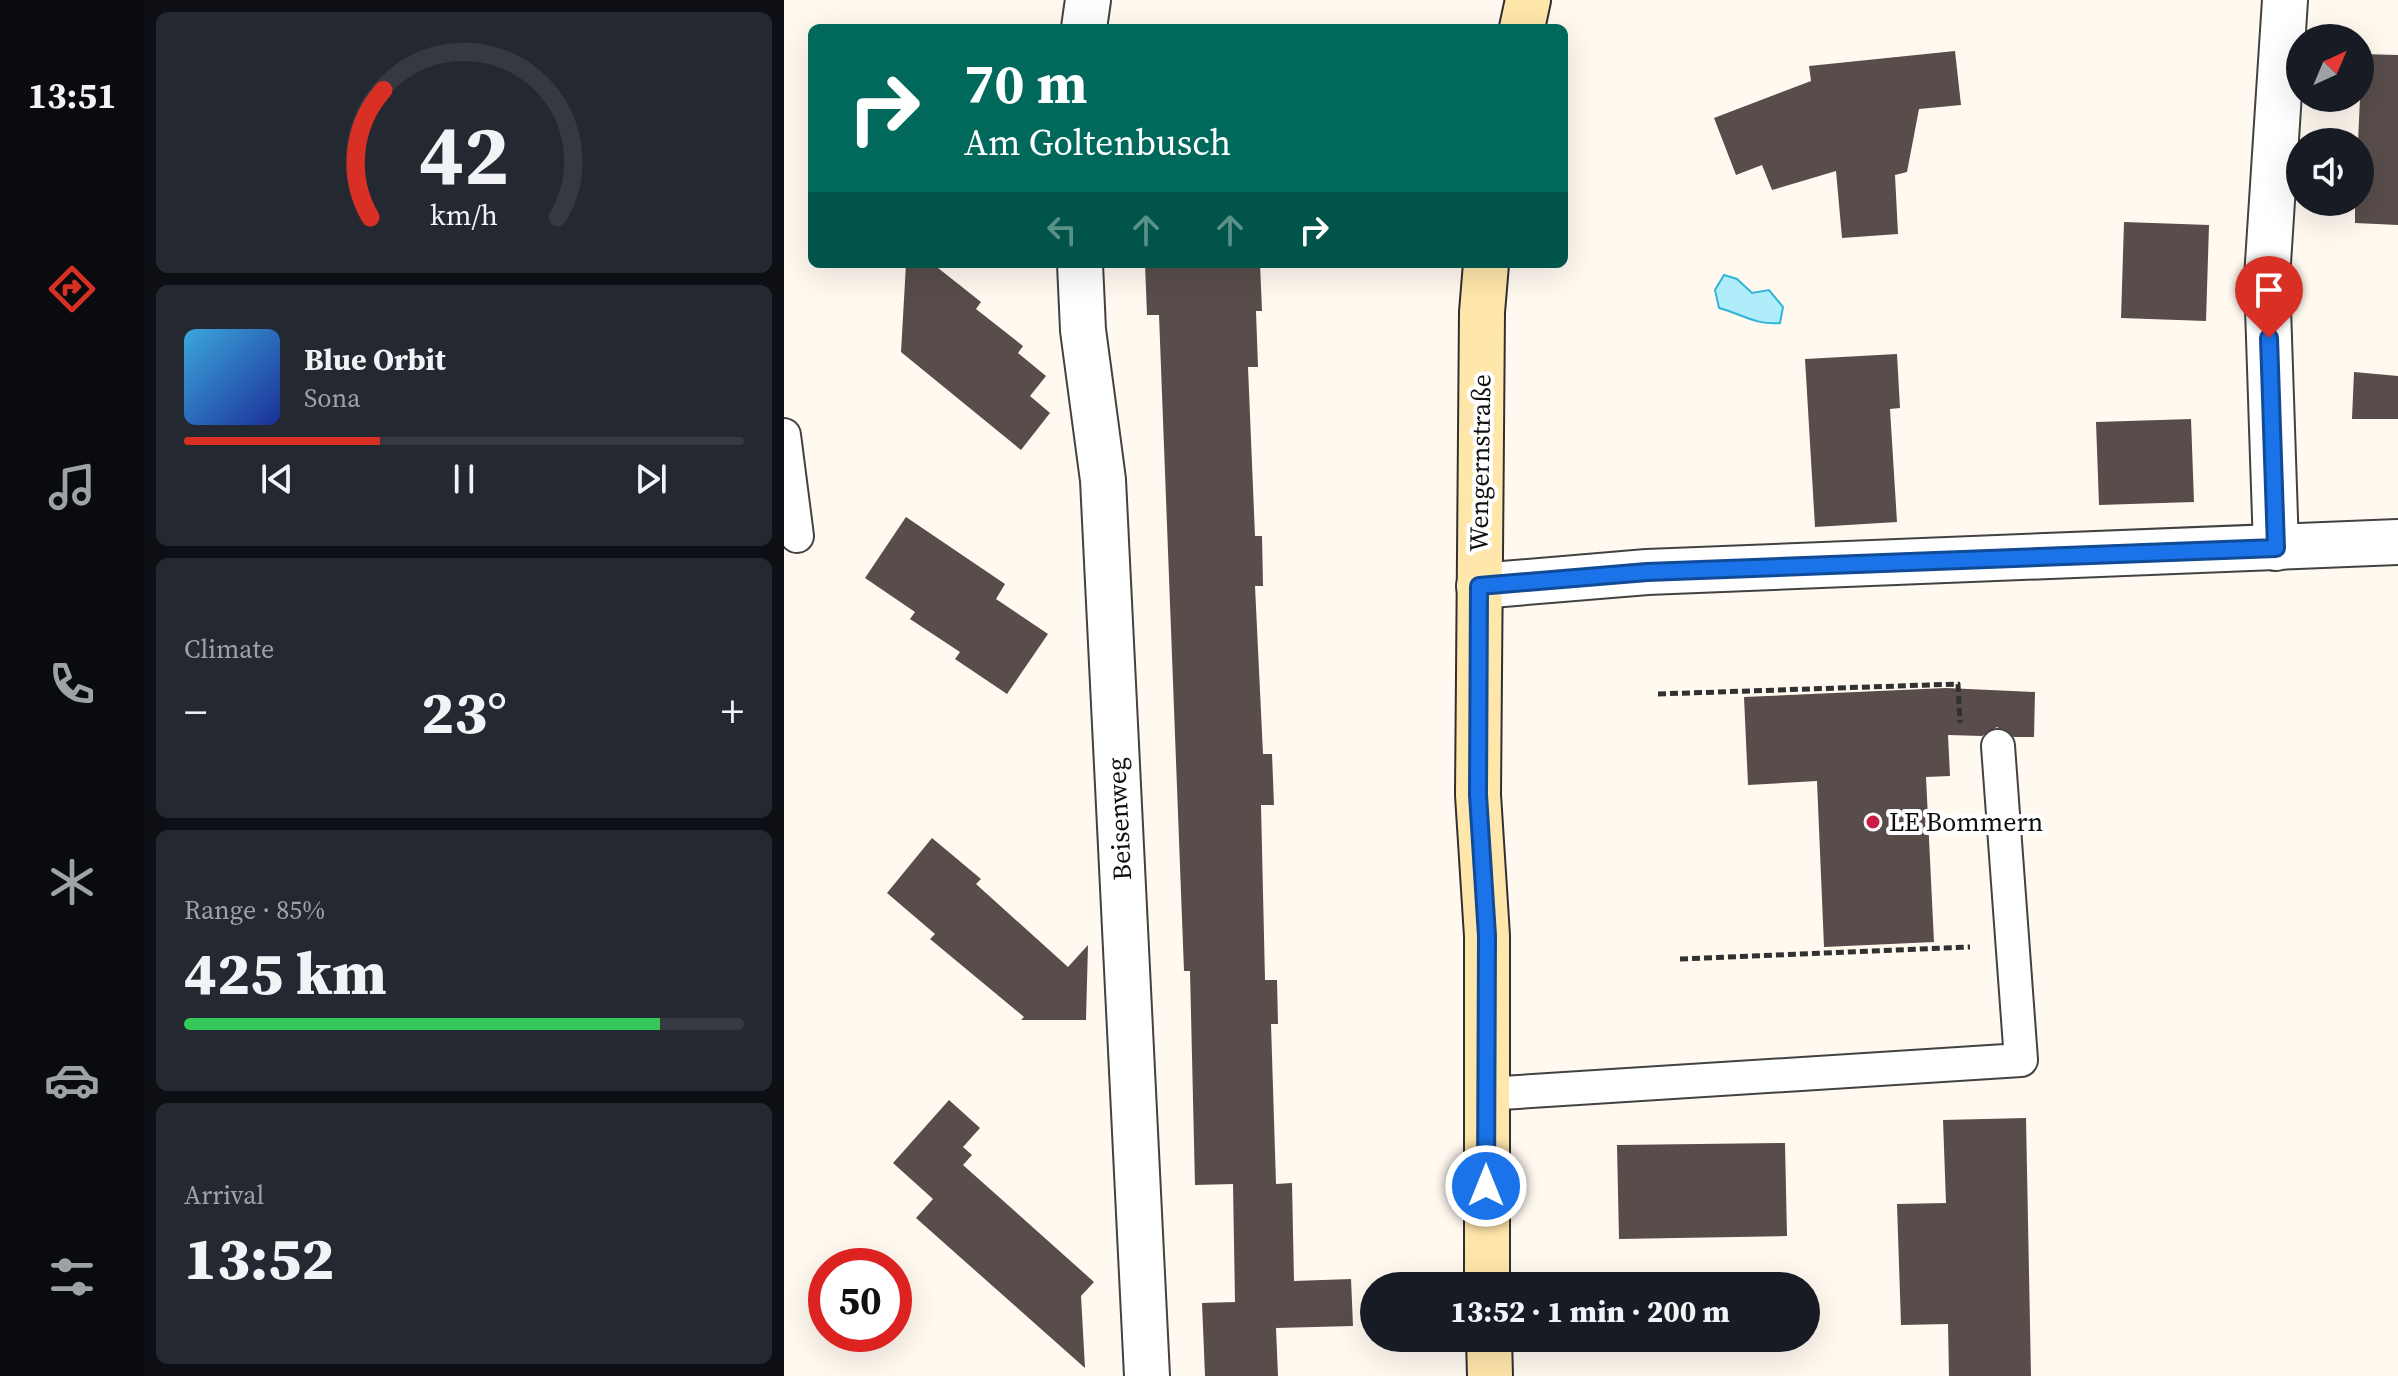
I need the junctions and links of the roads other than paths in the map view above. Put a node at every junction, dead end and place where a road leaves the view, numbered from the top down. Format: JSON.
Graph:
{"nodes":[{"id":1,"x":1088,"y":0,"type":"edge"},
{"id":2,"x":1528,"y":0,"type":"edge"},
{"id":3,"x":2285,"y":0,"type":"edge"},
{"id":4,"x":1085,"y":24,"type":"edge"},
{"id":5,"x":1523,"y":24,"type":"edge"},
{"id":6,"x":1080,"y":268,"type":"edge"},
{"id":7,"x":1486,"y":268,"type":"edge"},
{"id":8,"x":784,"y":435,"type":"edge"},
{"id":9,"x":797,"y":536,"type":"dead end"},
{"id":10,"x":2398,"y":542,"type":"edge"},
{"id":11,"x":2276,"y":548,"type":"junction"},
{"id":12,"x":1479,"y":586,"type":"junction"},
{"id":13,"x":1998,"y":746,"type":"road end"},
{"id":14,"x":1486,"y":1094,"type":"junction"},
{"id":15,"x":1487,"y":1272,"type":"edge"},
{"id":16,"x":1489,"y":1352,"type":"edge"},
{"id":17,"x":1147,"y":1376,"type":"edge"},
{"id":18,"x":1490,"y":1376,"type":"edge"}],
"edges":[{"from":1,"to":4,"type":"street"},
{"from":2,"to":5,"type":"main road"},
{"from":3,"to":11,"type":"street"},
{"from":6,"to":17,"type":"street","name":"Beisenweg"},
{"from":7,"to":12,"type":"main road","name":"Wengernstraße"},
{"from":8,"to":9,"type":"lane"},
{"from":10,"to":11,"type":"street"},
{"from":11,"to":12,"type":"street"},
{"from":12,"to":14,"type":"main road","name":"Wengernstraße"},
{"from":13,"to":14,"type":"lane"},
{"from":14,"to":15,"type":"main road","name":"Wengernstraße"},
{"from":16,"to":18,"type":"main road"}]}
